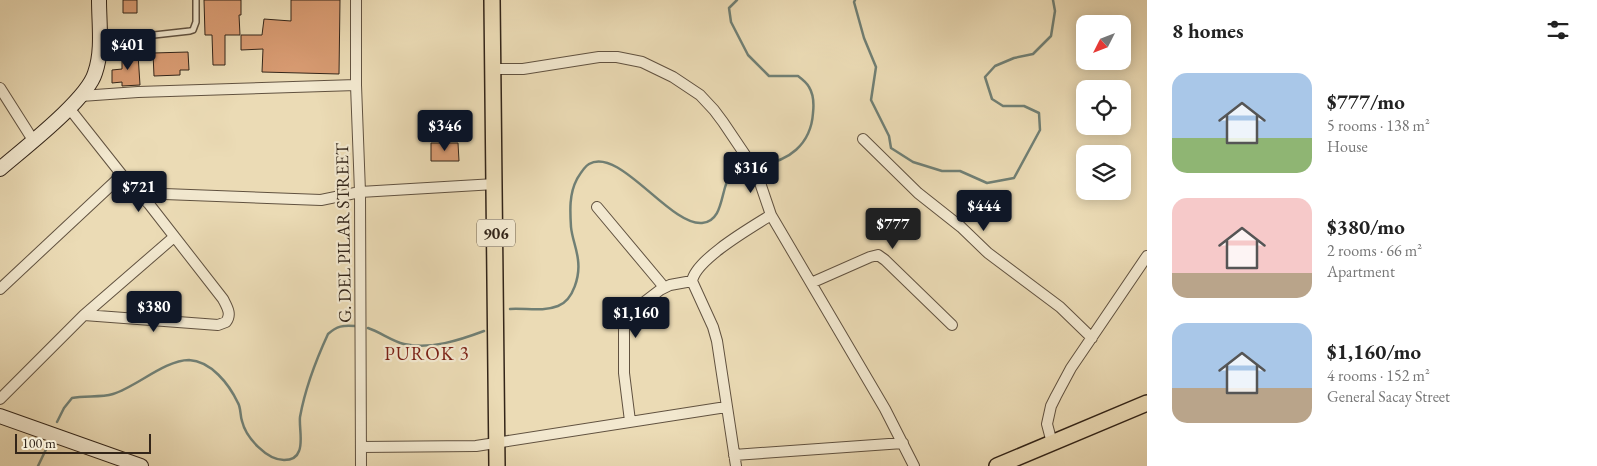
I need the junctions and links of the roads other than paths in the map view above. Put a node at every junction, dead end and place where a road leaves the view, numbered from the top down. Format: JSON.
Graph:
{"nodes":[{"id":1,"x":99,"y":0,"type":"edge"},
{"id":2,"x":196,"y":0,"type":"edge"},
{"id":3,"x":356,"y":0,"type":"edge"},
{"id":4,"x":492,"y":0,"type":"edge"},
{"id":5,"x":100,"y":41,"type":"junction"},
{"id":6,"x":493,"y":69,"type":"junction"},
{"id":7,"x":356,"y":85,"type":"junction"},
{"id":8,"x":0,"y":88,"type":"edge"},
{"id":9,"x":81,"y":96,"type":"junction"},
{"id":10,"x":69,"y":108,"type":"junction"},
{"id":11,"x":863,"y":139,"type":"dead end"},
{"id":12,"x":33,"y":140,"type":"junction"},
{"id":13,"x":0,"y":169,"type":"edge"},
{"id":14,"x":122,"y":175,"type":"junction"},
{"id":15,"x":495,"y":184,"type":"junction"},
{"id":16,"x":360,"y":192,"type":"junction"},
{"id":17,"x":138,"y":193,"type":"junction"},
{"id":18,"x":597,"y":207,"type":"dead end"},
{"id":19,"x":771,"y":215,"type":"junction"},
{"id":20,"x":174,"y":237,"type":"junction"},
{"id":21,"x":1147,"y":256,"type":"edge"},
{"id":22,"x":692,"y":281,"type":"junction"},
{"id":23,"x":811,"y":283,"type":"junction"},
{"id":24,"x":664,"y":287,"type":"junction"},
{"id":25,"x":0,"y":288,"type":"edge"},
{"id":26,"x":84,"y":315,"type":"junction"},
{"id":27,"x":952,"y":325,"type":"dead end"},
{"id":28,"x":1092,"y":338,"type":"junction"},
{"id":29,"x":0,"y":399,"type":"edge"},
{"id":30,"x":1147,"y":403,"type":"edge"},
{"id":31,"x":726,"y":407,"type":"junction"},
{"id":32,"x":0,"y":416,"type":"edge"},
{"id":33,"x":630,"y":421,"type":"junction"},
{"id":34,"x":497,"y":442,"type":"junction"},
{"id":35,"x":902,"y":443,"type":"junction"},
{"id":36,"x":1052,"y":443,"type":"junction"},
{"id":37,"x":361,"y":447,"type":"junction"},
{"id":38,"x":734,"y":455,"type":"junction"},
{"id":39,"x":142,"y":466,"type":"edge"},
{"id":40,"x":361,"y":466,"type":"edge"},
{"id":41,"x":497,"y":466,"type":"edge"},
{"id":42,"x":736,"y":466,"type":"edge"},
{"id":43,"x":914,"y":466,"type":"edge"},
{"id":44,"x":997,"y":466,"type":"edge"}],
"edges":[{"from":1,"to":5,"type":"street"},
{"from":2,"to":5,"type":"lane"},
{"from":3,"to":7,"type":"street","name":"G. DEL PILAR STREET"},
{"from":4,"to":6,"type":"main road","number":"906"},
{"from":5,"to":9,"type":"street"},
{"from":6,"to":15,"type":"main road","number":"906"},
{"from":6,"to":19,"type":"street"},
{"from":7,"to":9,"type":"street"},
{"from":7,"to":16,"type":"street","name":"G. DEL PILAR STREET"},
{"from":8,"to":12,"type":"street"},
{"from":9,"to":10,"type":"street"},
{"from":10,"to":12,"type":"street"},
{"from":10,"to":14,"type":"street"},
{"from":11,"to":28,"type":"street"},
{"from":12,"to":13,"type":"street"},
{"from":14,"to":17,"type":"street"},
{"from":14,"to":25,"type":"street"},
{"from":15,"to":16,"type":"street"},
{"from":15,"to":34,"type":"main road","number":"906"},
{"from":16,"to":17,"type":"street"},
{"from":16,"to":37,"type":"street","name":"G. DEL PILAR STREET"},
{"from":17,"to":20,"type":"street"},
{"from":18,"to":24,"type":"street"},
{"from":19,"to":22,"type":"street"},
{"from":19,"to":23,"type":"street"},
{"from":20,"to":26,"type":"street"},
{"from":20,"to":26,"type":"street"},
{"from":21,"to":28,"type":"street"},
{"from":22,"to":24,"type":"street"},
{"from":22,"to":31,"type":"street"},
{"from":23,"to":27,"type":"street"},
{"from":23,"to":35,"type":"street"},
{"from":24,"to":33,"type":"street"},
{"from":26,"to":29,"type":"street"},
{"from":28,"to":36,"type":"street"},
{"from":30,"to":36,"type":"main road"},
{"from":31,"to":33,"type":"street"},
{"from":31,"to":38,"type":"street"},
{"from":32,"to":39,"type":"street"},
{"from":33,"to":34,"type":"street"},
{"from":34,"to":37,"type":"street"},
{"from":34,"to":41,"type":"main road","number":"906"},
{"from":35,"to":38,"type":"street"},
{"from":35,"to":43,"type":"street"},
{"from":36,"to":44,"type":"main road"},
{"from":37,"to":40,"type":"street","name":"G. DEL PILAR STREET"},
{"from":38,"to":42,"type":"street"}]}
